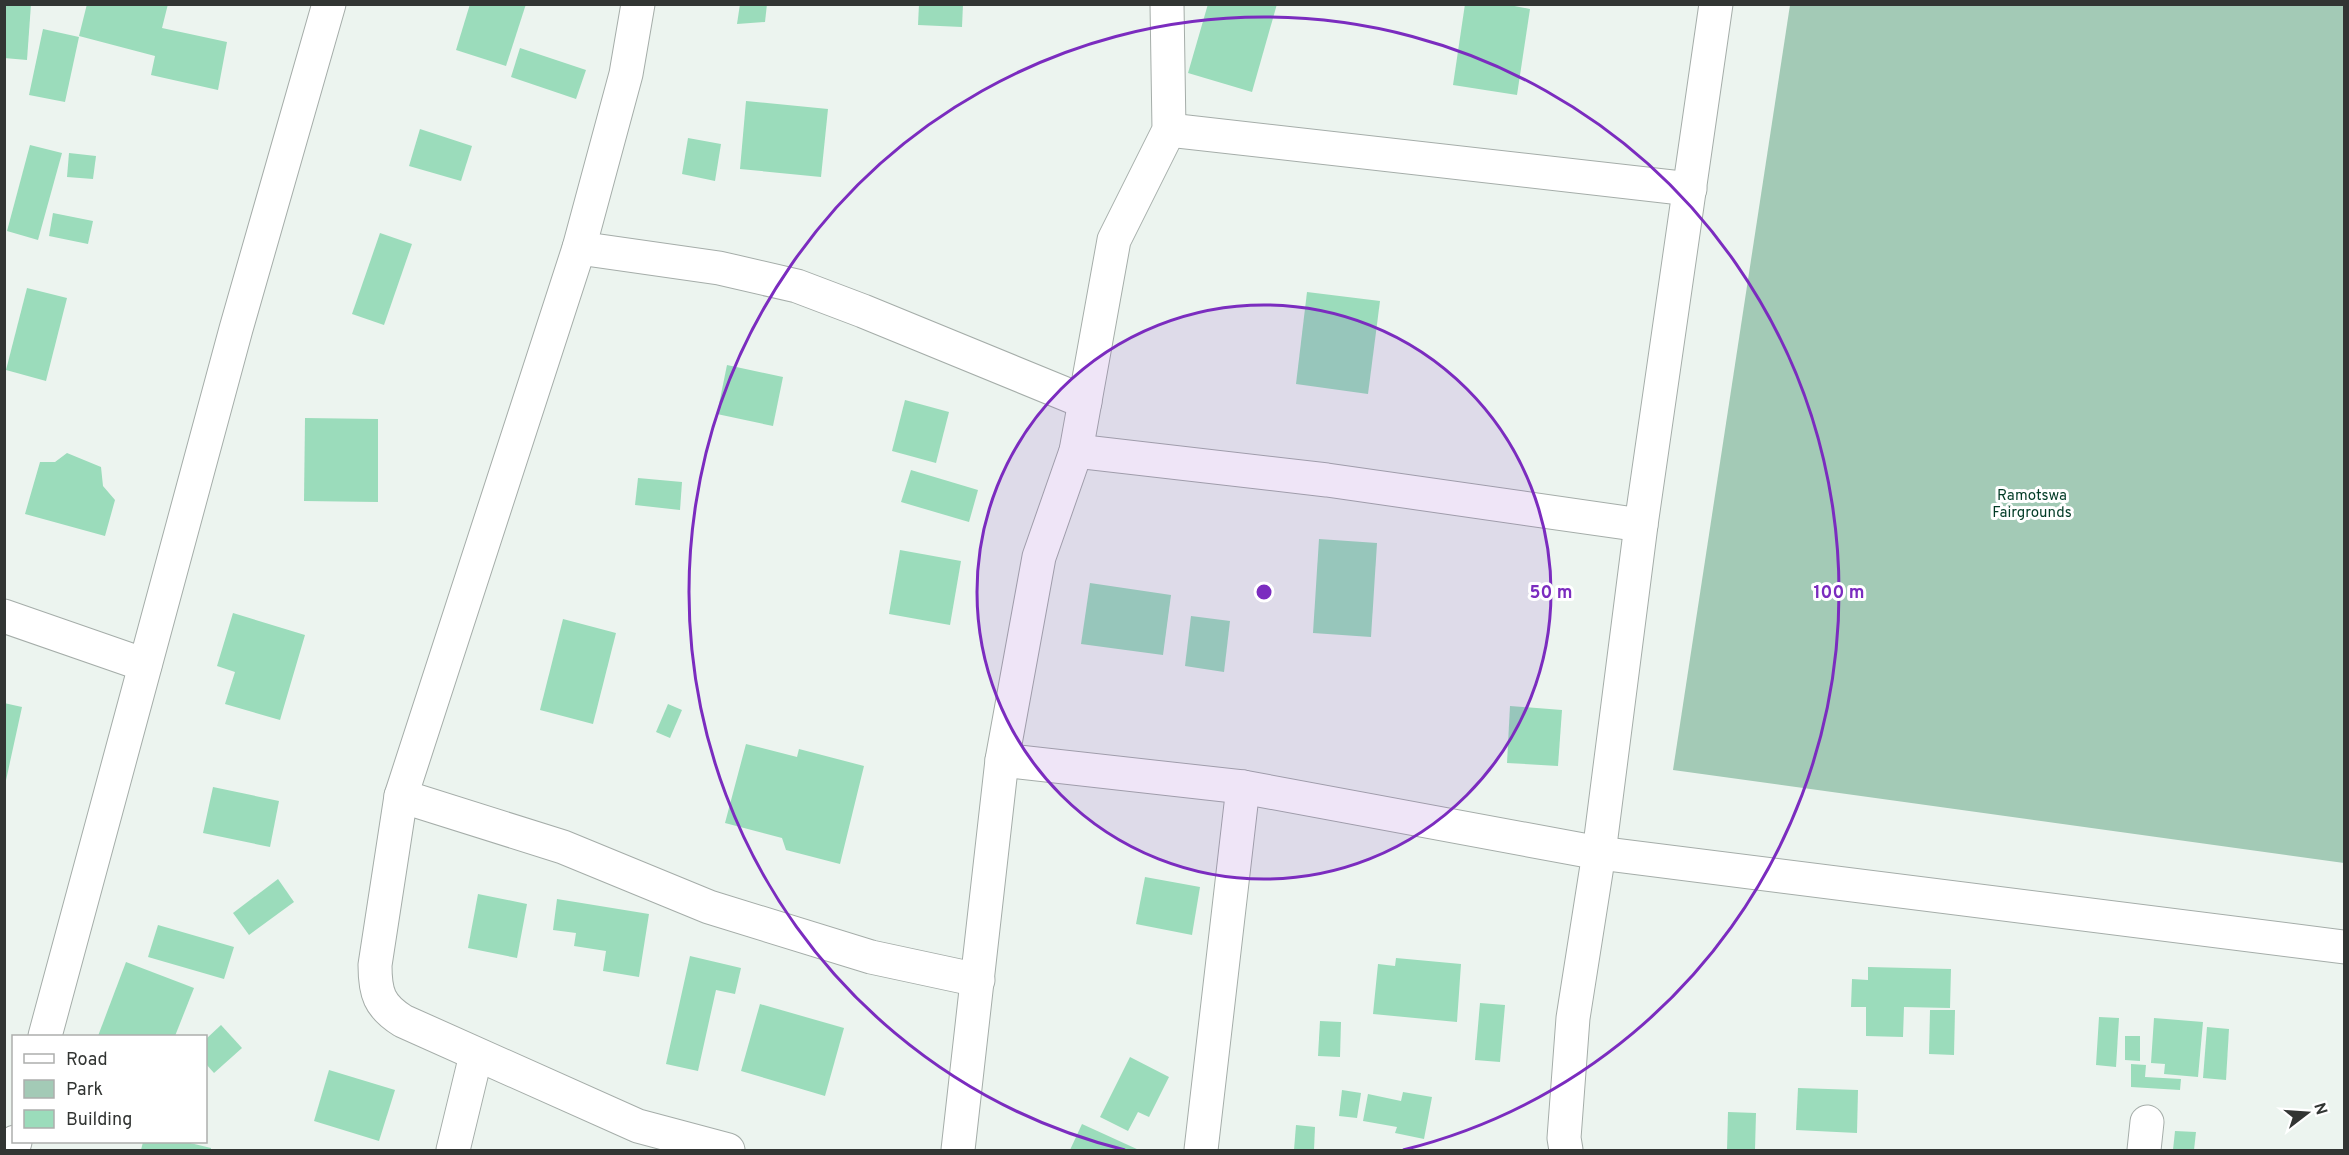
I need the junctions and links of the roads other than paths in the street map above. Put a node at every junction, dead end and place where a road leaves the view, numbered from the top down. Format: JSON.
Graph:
{"nodes":[{"id":1,"x":328,"y":4,"type":"edge"},
{"id":2,"x":638,"y":4,"type":"edge"},
{"id":3,"x":1167,"y":4,"type":"edge"},
{"id":4,"x":1716,"y":4,"type":"edge"},
{"id":5,"x":1169,"y":130,"type":"junction"},
{"id":6,"x":1690,"y":189,"type":"junction"},
{"id":7,"x":579,"y":248,"type":"junction"},
{"id":8,"x":1085,"y":402,"type":"junction"},
{"id":9,"x":1076,"y":451,"type":"junction"},
{"id":10,"x":1641,"y":525,"type":"junction"},
{"id":11,"x":4,"y":616,"type":"edge"},
{"id":12,"x":145,"y":665,"type":"junction"},
{"id":13,"x":1002,"y":760,"type":"junction"},
{"id":14,"x":1243,"y":787,"type":"junction"},
{"id":15,"x":401,"y":796,"type":"junction"},
{"id":16,"x":1599,"y":853,"type":"junction"},
{"id":17,"x":2344,"y":947,"type":"edge"},
{"id":18,"x":978,"y":980,"type":"junction"},
{"id":19,"x":45,"y":1035,"type":"edge"},
{"id":20,"x":476,"y":1055,"type":"junction"},
{"id":21,"x":453,"y":1150,"type":"edge"},
{"id":22,"x":728,"y":1150,"type":"edge"},
{"id":23,"x":958,"y":1150,"type":"edge"},
{"id":24,"x":1201,"y":1150,"type":"edge"},
{"id":25,"x":1566,"y":1150,"type":"edge"}],
"edges":[{"from":1,"to":12,"type":"street"},
{"from":2,"to":7,"type":"street"},
{"from":3,"to":5,"type":"street"},
{"from":4,"to":6,"type":"street"},
{"from":5,"to":6,"type":"street"},
{"from":5,"to":8,"type":"street"},
{"from":6,"to":10,"type":"street"},
{"from":7,"to":8,"type":"street"},
{"from":7,"to":15,"type":"street"},
{"from":8,"to":9,"type":"street"},
{"from":9,"to":10,"type":"street"},
{"from":9,"to":13,"type":"street"},
{"from":10,"to":16,"type":"street"},
{"from":11,"to":12,"type":"street"},
{"from":12,"to":19,"type":"street"},
{"from":13,"to":14,"type":"street"},
{"from":13,"to":18,"type":"street"},
{"from":14,"to":16,"type":"street"},
{"from":14,"to":24,"type":"street"},
{"from":15,"to":18,"type":"street"},
{"from":15,"to":20,"type":"street"},
{"from":16,"to":17,"type":"street"},
{"from":16,"to":25,"type":"street"},
{"from":18,"to":23,"type":"street"},
{"from":20,"to":21,"type":"street"},
{"from":20,"to":22,"type":"street"}]}
